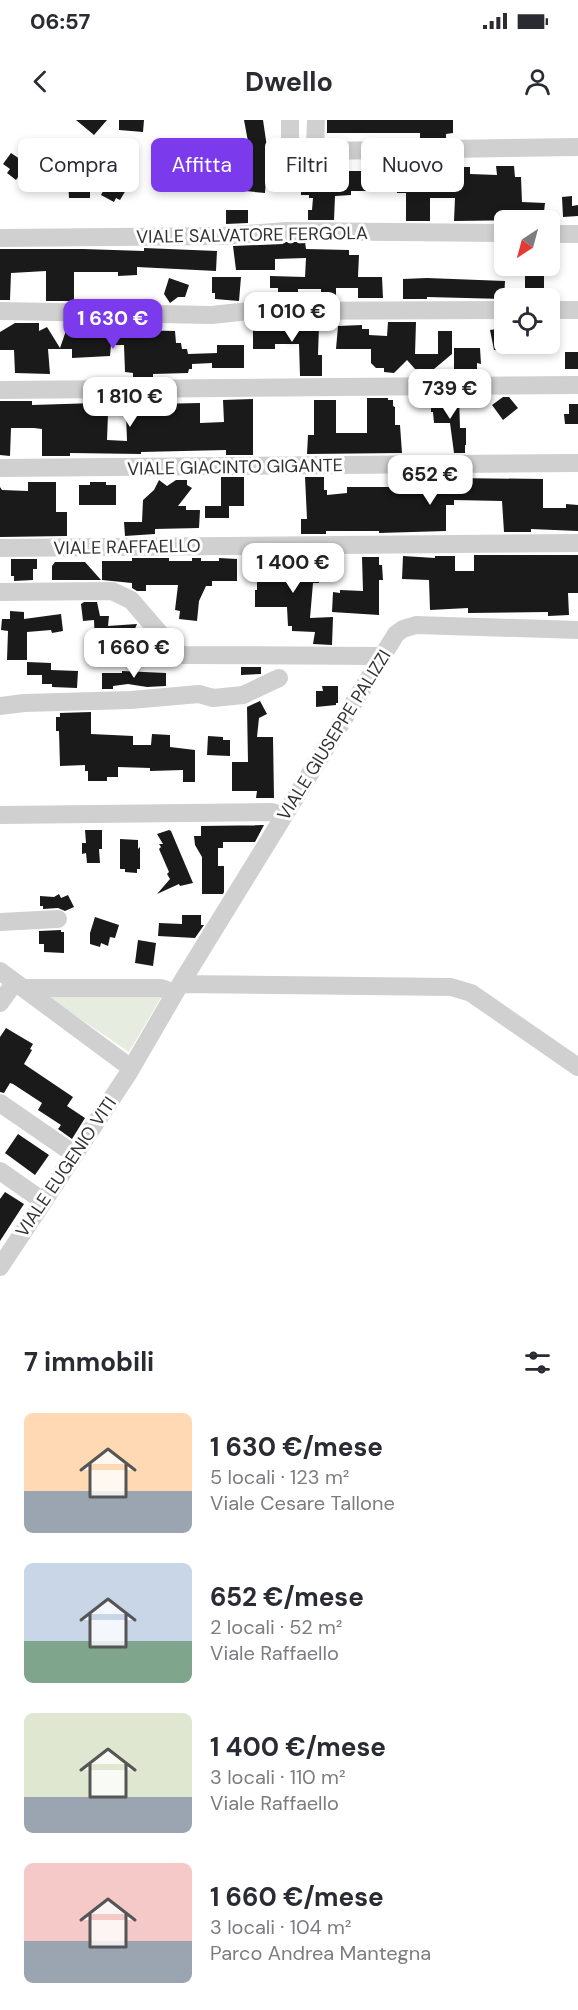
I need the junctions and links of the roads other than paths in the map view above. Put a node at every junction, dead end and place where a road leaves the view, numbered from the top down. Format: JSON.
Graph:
{"nodes":[{"id":1,"x":290,"y":120,"type":"edge"},
{"id":2,"x":316,"y":120,"type":"edge"},
{"id":3,"x":290,"y":138,"type":"edge"},
{"id":4,"x":315,"y":138,"type":"edge"},
{"id":5,"x":578,"y":147,"type":"edge"},
{"id":6,"x":349,"y":151,"type":"edge"},
{"id":7,"x":494,"y":234,"type":"edge"},
{"id":8,"x":560,"y":234,"type":"edge"},
{"id":9,"x":578,"y":234,"type":"edge"},
{"id":10,"x":0,"y":238,"type":"edge"},
{"id":11,"x":494,"y":310,"type":"edge"},
{"id":12,"x":560,"y":310,"type":"edge"},
{"id":13,"x":578,"y":310,"type":"edge"},
{"id":14,"x":0,"y":311,"type":"edge"},
{"id":15,"x":578,"y":385,"type":"edge"},
{"id":16,"x":0,"y":390,"type":"edge"},
{"id":17,"x":578,"y":463,"type":"edge"},
{"id":18,"x":0,"y":468,"type":"edge"},
{"id":19,"x":578,"y":543,"type":"edge"},
{"id":20,"x":0,"y":548,"type":"edge"},
{"id":21,"x":0,"y":592,"type":"edge"},
{"id":22,"x":578,"y":630,"type":"edge"},
{"id":23,"x":382,"y":656,"type":"junction"},
{"id":24,"x":279,"y":678,"type":"dead end"},
{"id":25,"x":0,"y":706,"type":"edge"},
{"id":26,"x":0,"y":814,"type":"edge"},
{"id":27,"x":284,"y":816,"type":"junction"},
{"id":28,"x":58,"y":920,"type":"dead end"},
{"id":29,"x":0,"y":922,"type":"edge"},
{"id":30,"x":13,"y":980,"type":"edge"},
{"id":31,"x":178,"y":989,"type":"junction"},
{"id":32,"x":0,"y":1003,"type":"edge"},
{"id":33,"x":578,"y":1067,"type":"edge"},
{"id":34,"x":132,"y":1068,"type":"junction"},
{"id":35,"x":0,"y":1102,"type":"edge"},
{"id":36,"x":74,"y":1154,"type":"junction"},
{"id":37,"x":0,"y":1171,"type":"edge"},
{"id":38,"x":43,"y":1201,"type":"junction"},
{"id":39,"x":0,"y":1267,"type":"edge"}],
"edges":[{"from":1,"to":3,"type":"street"},
{"from":2,"to":4,"type":"street"},
{"from":5,"to":6,"type":"street"},
{"from":7,"to":10,"type":"street","name":"VIALE SALVATORE FERGOLA"},
{"from":8,"to":9,"type":"street"},
{"from":11,"to":14,"type":"street"},
{"from":12,"to":13,"type":"street"},
{"from":15,"to":16,"type":"street"},
{"from":17,"to":18,"type":"street","name":"VIALE GIACINTO GIGANTE"},
{"from":19,"to":20,"type":"street","name":"VIALE RAFFAELLO"},
{"from":21,"to":23,"type":"street"},
{"from":22,"to":23,"type":"street","name":"VIALE GIUSEPPE PALIZZI"},
{"from":23,"to":27,"type":"street","name":"VIALE GIUSEPPE PALIZZI"},
{"from":24,"to":25,"type":"street"},
{"from":26,"to":27,"type":"street"},
{"from":27,"to":31,"type":"street","name":"VIALE GIUSEPPE PALIZZI"},
{"from":28,"to":29,"type":"street"},
{"from":30,"to":31,"type":"street"},
{"from":30,"to":32,"type":"street"},
{"from":30,"to":34,"type":"street"},
{"from":31,"to":33,"type":"street"},
{"from":31,"to":34,"type":"street","name":"VIALE GIUSEPPE PALIZZI"},
{"from":34,"to":36,"type":"street","name":"VIALE EUGENIO VITI"},
{"from":35,"to":36,"type":"street"},
{"from":36,"to":38,"type":"street","name":"VIALE EUGENIO VITI"},
{"from":37,"to":38,"type":"street"},
{"from":38,"to":39,"type":"street","name":"VIALE EUGENIO VITI"}]}
